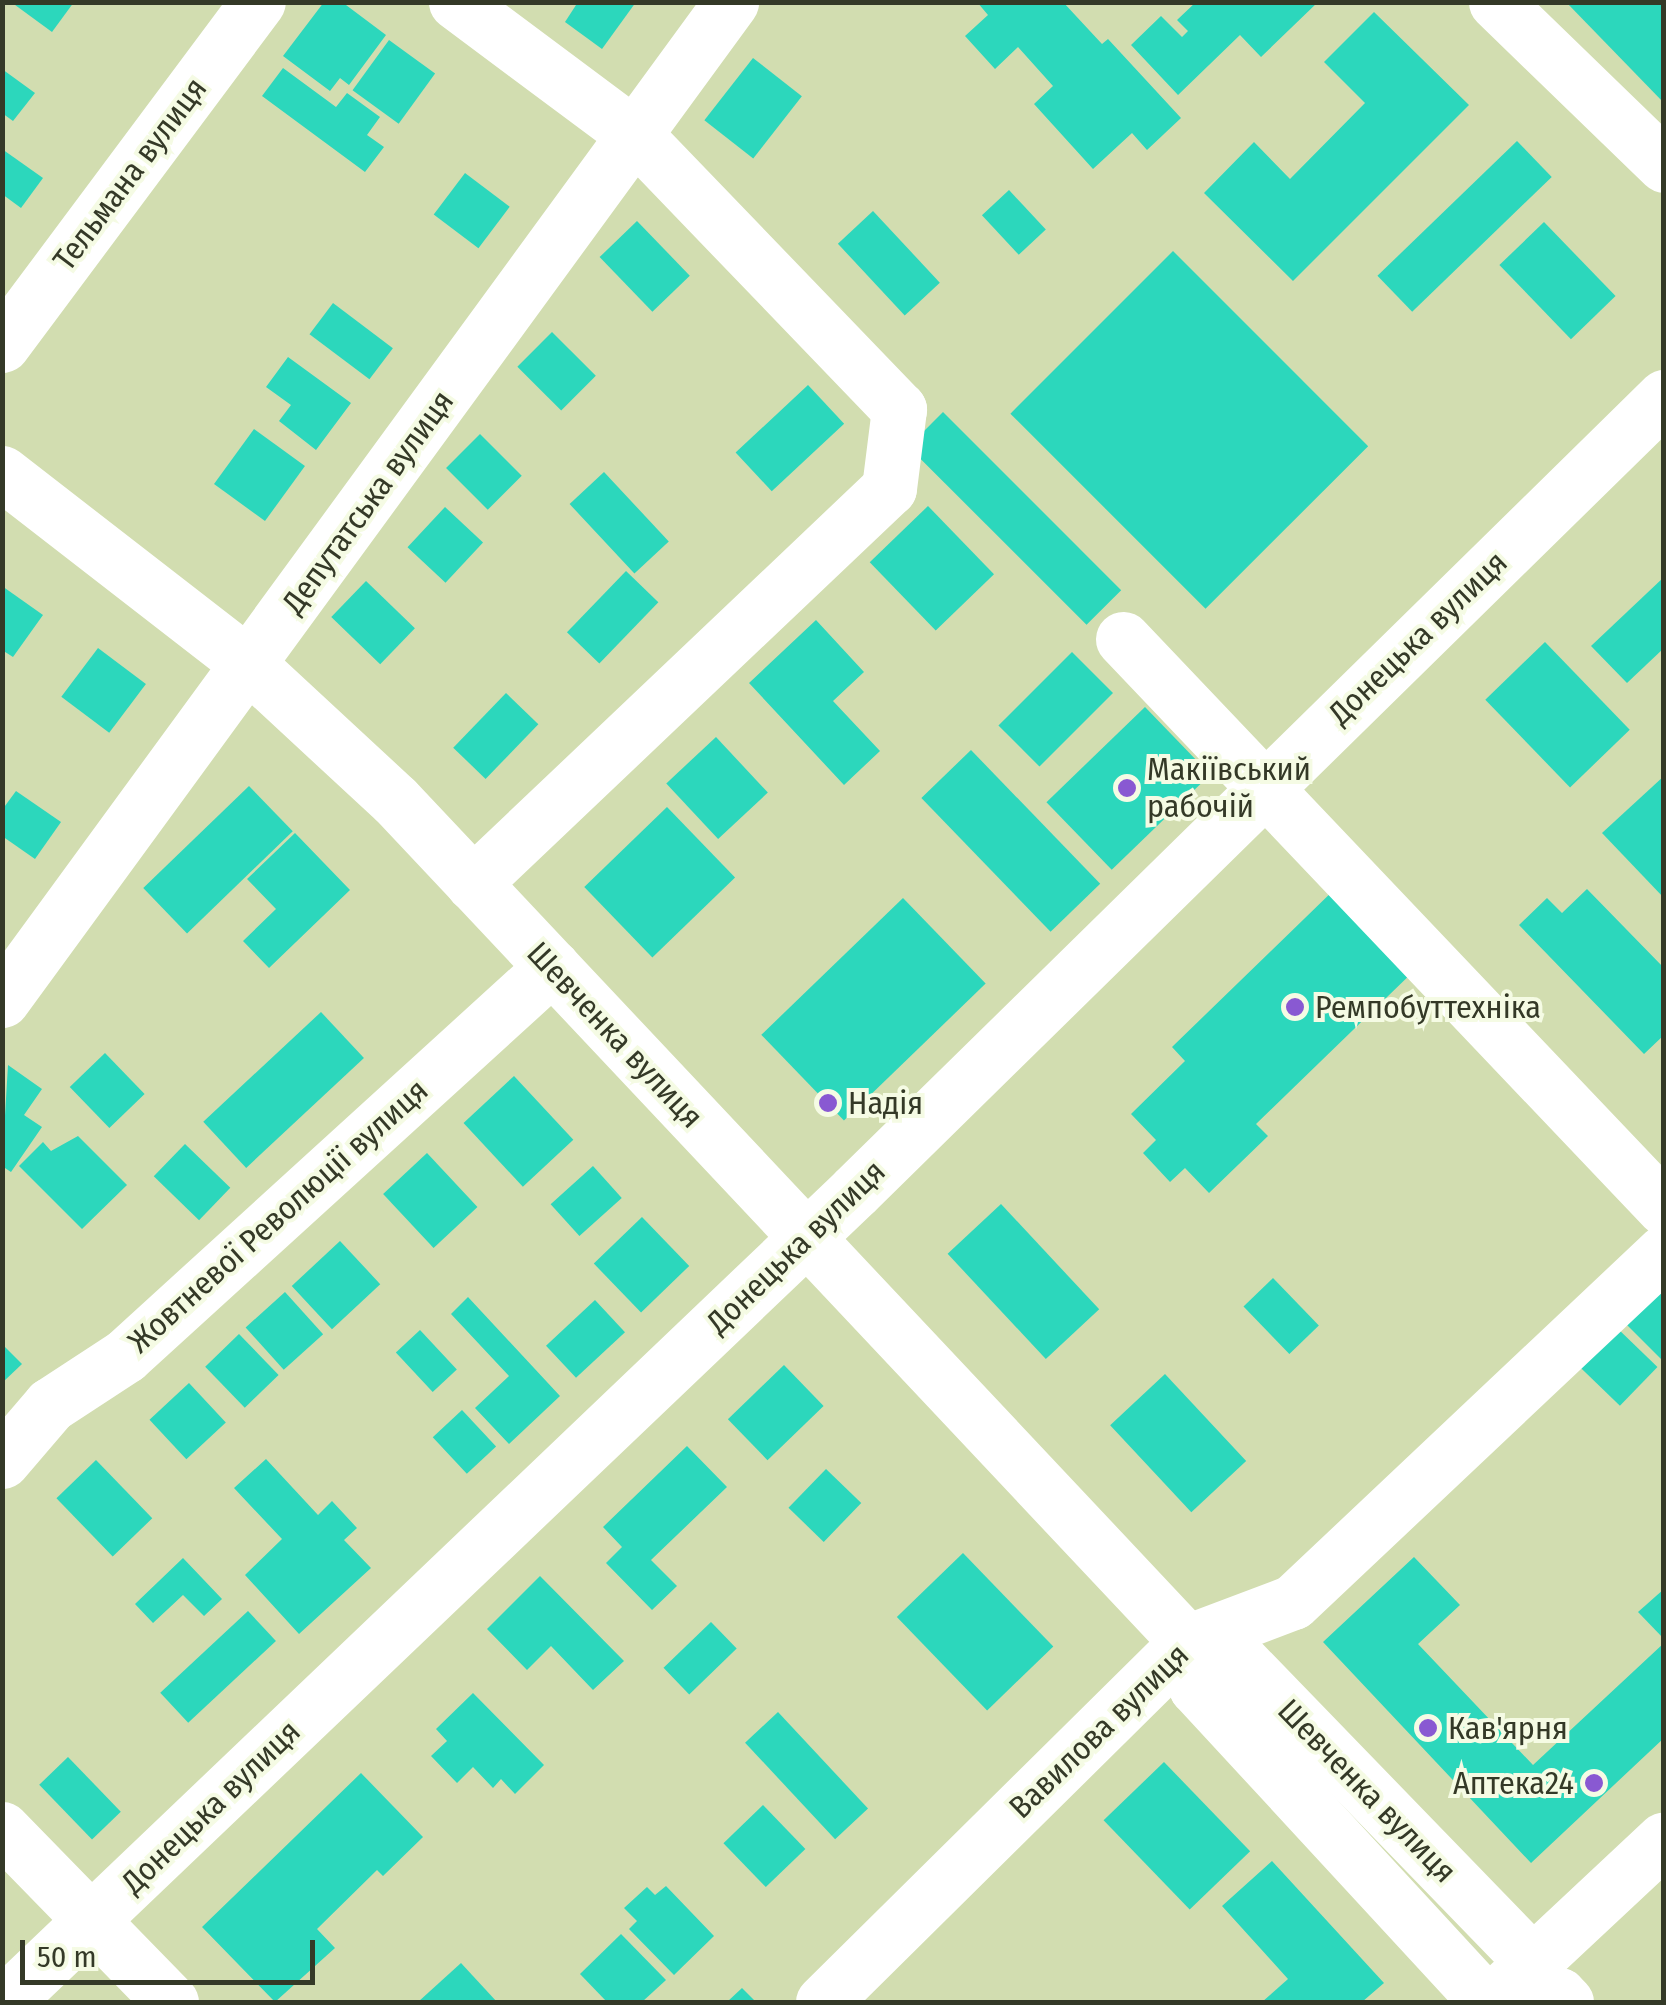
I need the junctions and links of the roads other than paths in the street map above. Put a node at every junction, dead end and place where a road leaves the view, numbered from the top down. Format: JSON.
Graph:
{"nodes":[{"id":1,"x":258,"y":2,"type":"edge"},
{"id":2,"x":456,"y":2,"type":"edge"},
{"id":3,"x":731,"y":2,"type":"edge"},
{"id":4,"x":1496,"y":2,"type":"edge"},
{"id":5,"x":636,"y":137,"type":"junction"},
{"id":6,"x":1664,"y":165,"type":"edge"},
{"id":7,"x":2,"y":345,"type":"edge"},
{"id":8,"x":1664,"y":397,"type":"edge"},
{"id":9,"x":2,"y":474,"type":"edge"},
{"id":10,"x":1123,"y":639,"type":"dead end"},
{"id":11,"x":248,"y":664,"type":"junction"},
{"id":12,"x":1264,"y":789,"type":"junction"},
{"id":13,"x":473,"y":883,"type":"junction"},
{"id":14,"x":552,"y":967,"type":"junction"},
{"id":15,"x":2,"y":1000,"type":"edge"},
{"id":16,"x":1664,"y":1208,"type":"edge"},
{"id":17,"x":805,"y":1238,"type":"junction"},
{"id":18,"x":1664,"y":1252,"type":"edge"},
{"id":19,"x":2,"y":1462,"type":"edge"},
{"id":20,"x":1186,"y":1642,"type":"junction"},
{"id":21,"x":2,"y":1828,"type":"edge"},
{"id":22,"x":1664,"y":1838,"type":"edge"},
{"id":23,"x":92,"y":1921,"type":"junction"},
{"id":24,"x":1550,"y":1989,"type":"edge"},
{"id":25,"x":5,"y":2002,"type":"edge"},
{"id":26,"x":171,"y":2002,"type":"edge"},
{"id":27,"x":823,"y":2002,"type":"edge"},
{"id":28,"x":1488,"y":2002,"type":"edge"}],
"edges":[{"from":1,"to":7,"type":"street","name":"Тельмана вулиця"},
{"from":2,"to":5,"type":"street"},
{"from":3,"to":5,"type":"street","name":"Депутатська вулиця"},
{"from":4,"to":6,"type":"street"},
{"from":5,"to":11,"type":"street","name":"Депутатська вулиця"},
{"from":5,"to":13,"type":"street"},
{"from":8,"to":12,"type":"street","name":"Донецька вулиця"},
{"from":9,"to":11,"type":"street","name":"Шевченка вулиця"},
{"from":10,"to":12,"type":"street"},
{"from":11,"to":13,"type":"street","name":"Шевченка вулиця"},
{"from":11,"to":15,"type":"street","name":"Депутатська вулиця"},
{"from":12,"to":16,"type":"street"},
{"from":12,"to":17,"type":"street","name":"Донецька вулиця"},
{"from":13,"to":14,"type":"street","name":"Шевченка вулиця"},
{"from":14,"to":17,"type":"street","name":"Шевченка вулиця"},
{"from":14,"to":19,"type":"street","name":"Жовтневої Революції вулиця"},
{"from":17,"to":20,"type":"street","name":"Шевченка вулиця"},
{"from":17,"to":23,"type":"street","name":"Донецька вулиця"},
{"from":18,"to":20,"type":"street","name":"Вавилова вулиця"},
{"from":20,"to":24,"type":"street","name":"Шевченка вулиця"},
{"from":20,"to":27,"type":"street","name":"Вавилова вулиця"},
{"from":20,"to":28,"type":"street","name":"Шевченка вулиця"},
{"from":21,"to":23,"type":"street"},
{"from":22,"to":24,"type":"street"},
{"from":23,"to":25,"type":"street","name":"Донецька вулиця"},
{"from":23,"to":26,"type":"street"},
{"from":24,"to":28,"type":"street"}]}
